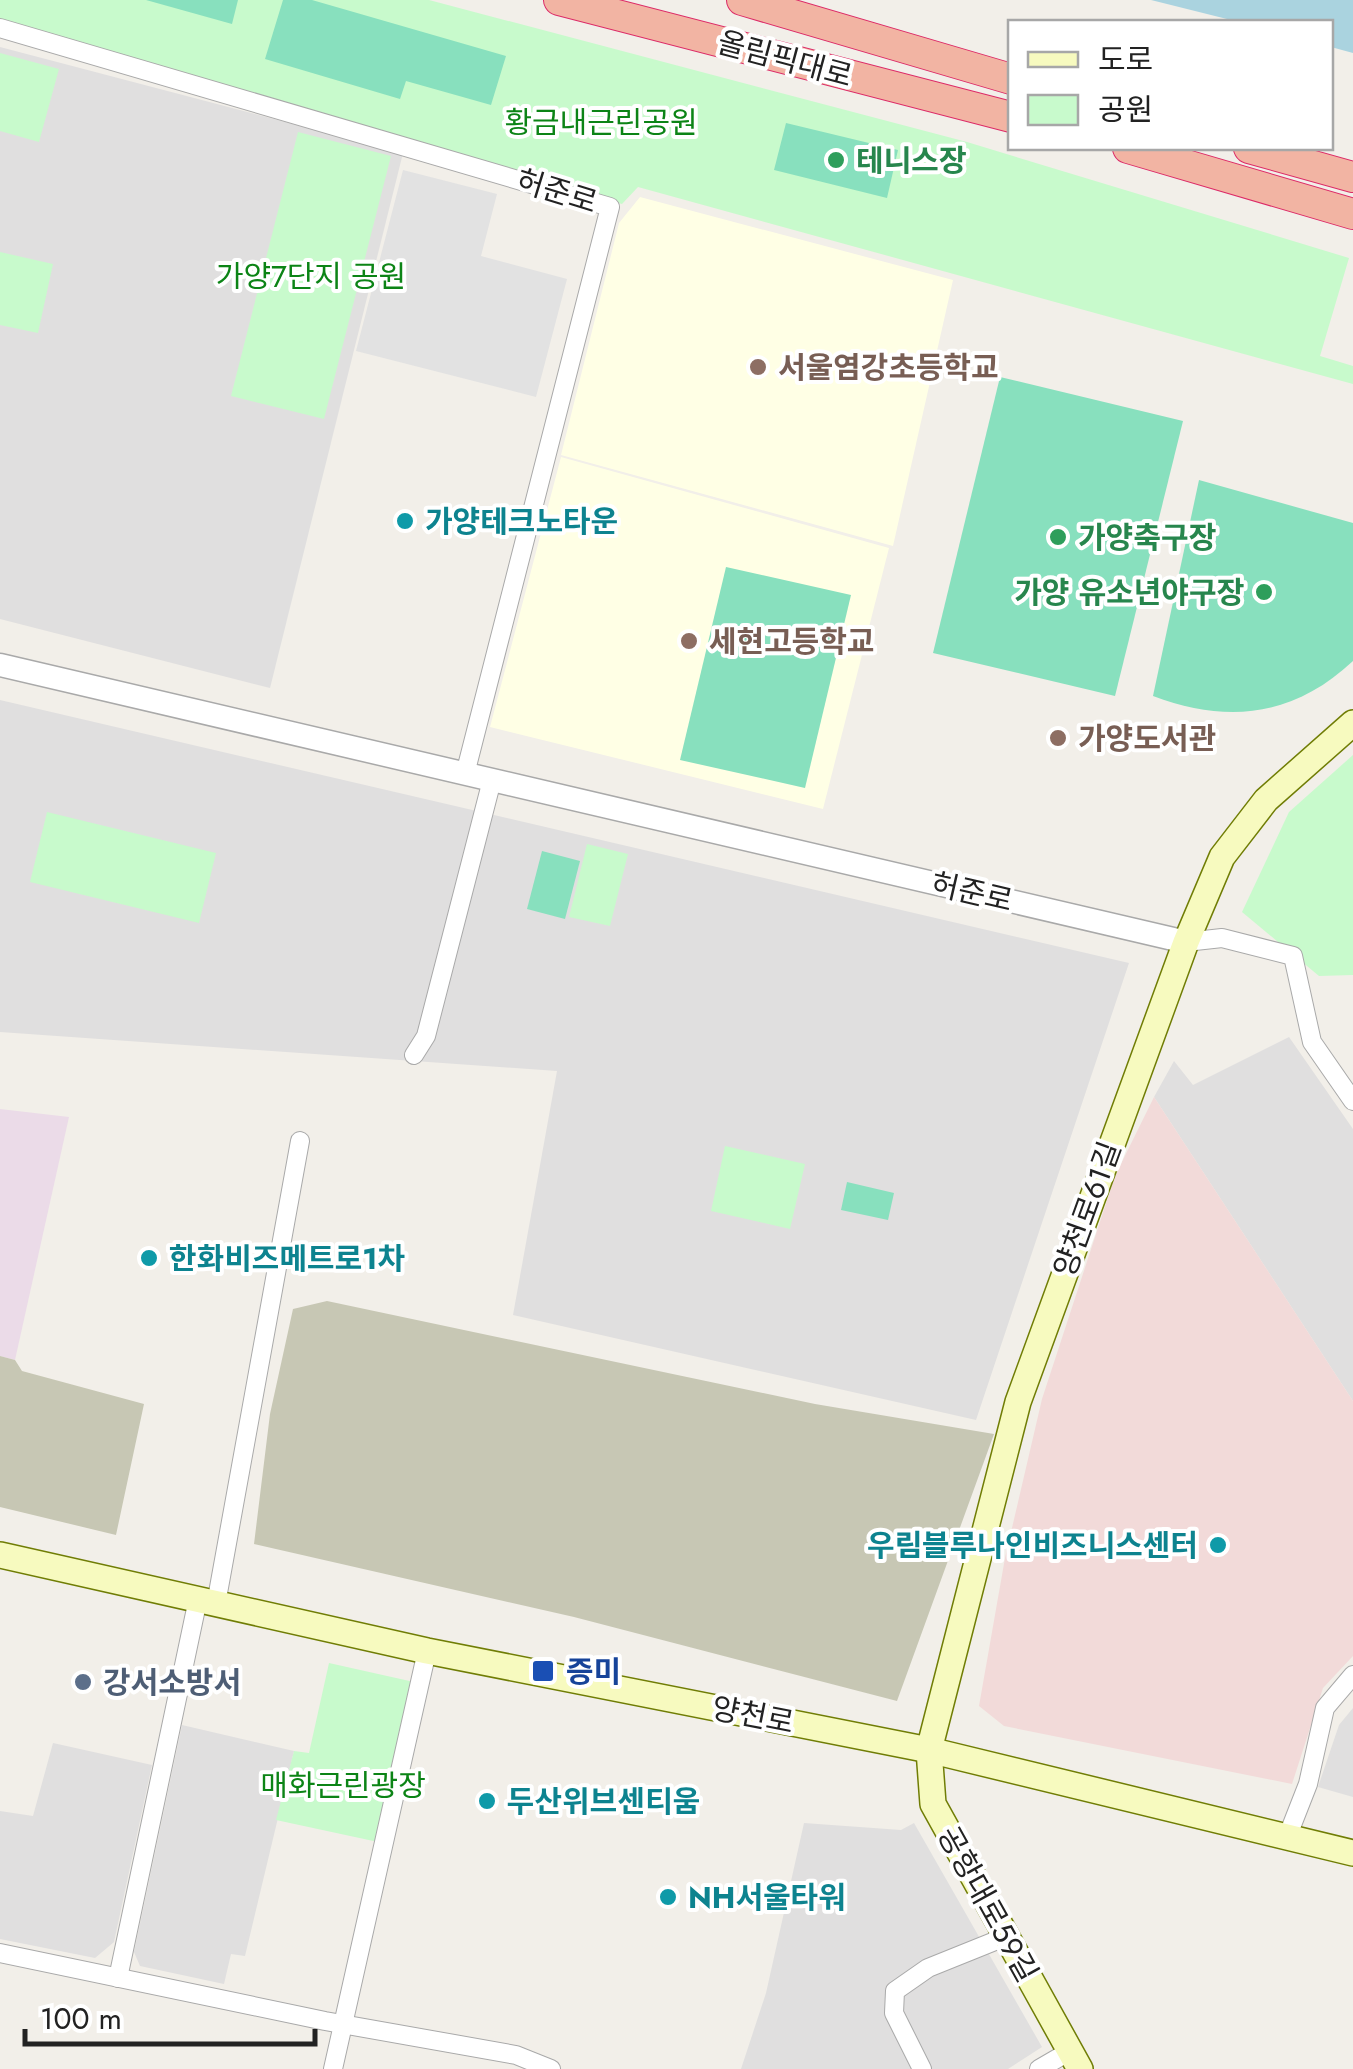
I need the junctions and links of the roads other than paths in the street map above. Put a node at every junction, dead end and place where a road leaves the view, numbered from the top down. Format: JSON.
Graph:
{"nodes":[{"id":1,"x":559,"y":0,"type":"edge"},
{"id":2,"x":742,"y":0,"type":"edge"},
{"id":3,"x":0,"y":28,"type":"edge"},
{"id":4,"x":1008,"y":78,"type":"edge"},
{"id":5,"x":1008,"y":116,"type":"edge"},
{"id":6,"x":1136,"y":150,"type":"edge"},
{"id":7,"x":1256,"y":150,"type":"edge"},
{"id":8,"x":1210,"y":169,"type":"junction"},
{"id":9,"x":1353,"y":177,"type":"edge"},
{"id":10,"x":1353,"y":214,"type":"edge"},
{"id":11,"x":1353,"y":233,"type":"edge"},
{"id":12,"x":0,"y":665,"type":"edge"},
{"id":13,"x":1353,"y":724,"type":"edge"},
{"id":14,"x":465,"y":774,"type":"junction"},
{"id":15,"x":492,"y":780,"type":"junction"},
{"id":16,"x":1186,"y":942,"type":"junction"},
{"id":17,"x":414,"y":1056,"type":"dead end"},
{"id":18,"x":1353,"y":1101,"type":"edge"},
{"id":19,"x":300,"y":1141,"type":"dead end"},
{"id":20,"x":0,"y":1555,"type":"edge"},
{"id":21,"x":207,"y":1602,"type":"junction"},
{"id":22,"x":427,"y":1651,"type":"junction"},
{"id":23,"x":1353,"y":1676,"type":"edge"},
{"id":24,"x":929,"y":1750,"type":"junction"},
{"id":25,"x":1288,"y":1835,"type":"junction"},
{"id":26,"x":1353,"y":1853,"type":"edge"},
{"id":27,"x":1005,"y":1937,"type":"junction"},
{"id":28,"x":0,"y":1954,"type":"edge"},
{"id":29,"x":118,"y":1978,"type":"junction"},
{"id":30,"x":343,"y":2024,"type":"junction"},
{"id":31,"x":1075,"y":2060,"type":"edge"},
{"id":32,"x":334,"y":2069,"type":"edge"},
{"id":33,"x":550,"y":2069,"type":"edge"},
{"id":34,"x":922,"y":2069,"type":"edge"},
{"id":35,"x":1039,"y":2069,"type":"edge"}],
"edges":[{"from":1,"to":5,"type":"highway","name":"올림픽대로"},
{"from":2,"to":4,"type":"highway","name":"올림픽대로"},
{"from":3,"to":14,"type":"street","name":"허준로"},
{"from":6,"to":8,"type":"highway"},
{"from":7,"to":9,"type":"highway"},
{"from":8,"to":10,"type":"highway"},
{"from":8,"to":11,"type":"highway"},
{"from":12,"to":14,"type":"street","name":"허준로"},
{"from":13,"to":16,"type":"main road","name":"양천로61길"},
{"from":14,"to":15,"type":"street","name":"허준로"},
{"from":15,"to":16,"type":"street","name":"허준로"},
{"from":15,"to":17,"type":"street"},
{"from":16,"to":18,"type":"street"},
{"from":16,"to":24,"type":"main road","name":"양천로61길"},
{"from":19,"to":21,"type":"street"},
{"from":20,"to":21,"type":"main road","name":"양천로"},
{"from":21,"to":22,"type":"main road","name":"양천로"},
{"from":21,"to":29,"type":"street"},
{"from":22,"to":24,"type":"main road","name":"양천로"},
{"from":22,"to":30,"type":"street"},
{"from":23,"to":25,"type":"street"},
{"from":24,"to":25,"type":"main road","name":"양천로"},
{"from":24,"to":27,"type":"main road","name":"공항대로59길"},
{"from":25,"to":26,"type":"main road","name":"양천로"},
{"from":27,"to":31,"type":"main road","name":"공항대로59길"},
{"from":27,"to":34,"type":"street"},
{"from":28,"to":29,"type":"street"},
{"from":29,"to":30,"type":"street"},
{"from":30,"to":32,"type":"street"},
{"from":30,"to":33,"type":"street"},
{"from":31,"to":35,"type":"street","name":"공항대로59길"}]}
